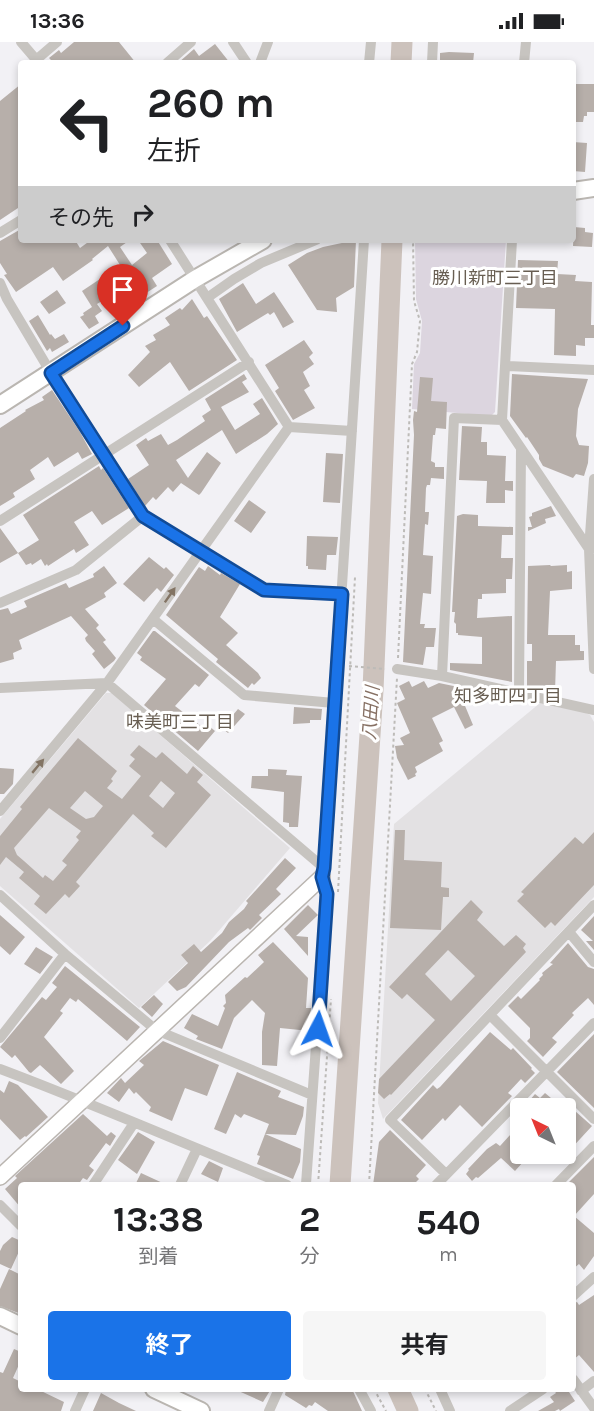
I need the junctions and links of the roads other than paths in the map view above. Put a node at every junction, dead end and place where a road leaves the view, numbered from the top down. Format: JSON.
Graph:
{"nodes":[{"id":1,"x":21,"y":42,"type":"edge"},
{"id":2,"x":57,"y":42,"type":"edge"},
{"id":3,"x":191,"y":42,"type":"edge"},
{"id":4,"x":233,"y":42,"type":"edge"},
{"id":5,"x":268,"y":42,"type":"edge"},
{"id":6,"x":371,"y":42,"type":"edge"},
{"id":7,"x":434,"y":42,"type":"edge"},
{"id":8,"x":526,"y":42,"type":"edge"},
{"id":9,"x":36,"y":60,"type":"edge"},
{"id":10,"x":38,"y":60,"type":"edge"},
{"id":11,"x":170,"y":60,"type":"edge"},
{"id":12,"x":245,"y":60,"type":"edge"},
{"id":13,"x":261,"y":60,"type":"edge"},
{"id":14,"x":369,"y":60,"type":"edge"},
{"id":15,"x":432,"y":60,"type":"edge"},
{"id":16,"x":524,"y":60,"type":"edge"},
{"id":17,"x":594,"y":189,"type":"edge"},
{"id":18,"x":576,"y":191,"type":"edge"},
{"id":19,"x":18,"y":222,"type":"edge"},
{"id":20,"x":0,"y":233,"type":"edge"},
{"id":21,"x":172,"y":243,"type":"edge"},
{"id":22,"x":258,"y":243,"type":"edge"},
{"id":23,"x":309,"y":243,"type":"edge"},
{"id":24,"x":364,"y":243,"type":"edge"},
{"id":25,"x":512,"y":243,"type":"edge"},
{"id":26,"x":195,"y":279,"type":"junction"},
{"id":27,"x":0,"y":283,"type":"edge"},
{"id":28,"x":207,"y":298,"type":"junction"},
{"id":29,"x":249,"y":362,"type":"junction"},
{"id":30,"x":506,"y":366,"type":"junction"},
{"id":31,"x":594,"y":370,"type":"edge"},
{"id":32,"x":51,"y":373,"type":"junction"},
{"id":33,"x":0,"y":405,"type":"edge"},
{"id":34,"x":502,"y":420,"type":"junction"},
{"id":35,"x":289,"y":427,"type":"junction"},
{"id":36,"x":352,"y":431,"type":"junction"},
{"id":37,"x":521,"y":449,"type":"junction"},
{"id":38,"x":104,"y":456,"type":"junction"},
{"id":39,"x":594,"y":479,"type":"edge"},
{"id":40,"x":143,"y":516,"type":"junction"},
{"id":41,"x":0,"y":521,"type":"edge"},
{"id":42,"x":592,"y":549,"type":"edge"},
{"id":43,"x":200,"y":551,"type":"junction"},
{"id":44,"x":342,"y":594,"type":"junction"},
{"id":45,"x":0,"y":603,"type":"edge"},
{"id":46,"x":153,"y":619,"type":"junction"},
{"id":47,"x":395,"y":669,"type":"road end"},
{"id":48,"x":594,"y":669,"type":"edge"},
{"id":49,"x":442,"y":676,"type":"junction"},
{"id":50,"x":107,"y":682,"type":"junction"},
{"id":51,"x":0,"y":687,"type":"edge"},
{"id":52,"x":519,"y":692,"type":"junction"},
{"id":53,"x":334,"y":704,"type":"junction"},
{"id":54,"x":594,"y":710,"type":"edge"},
{"id":55,"x":0,"y":811,"type":"edge"},
{"id":56,"x":323,"y":873,"type":"junction"},
{"id":57,"x":0,"y":895,"type":"edge"},
{"id":58,"x":594,"y":905,"type":"edge"},
{"id":59,"x":569,"y":932,"type":"junction"},
{"id":60,"x":65,"y":954,"type":"junction"},
{"id":61,"x":594,"y":962,"type":"edge"},
{"id":62,"x":490,"y":1015,"type":"junction"},
{"id":63,"x":594,"y":1023,"type":"edge"},
{"id":64,"x":156,"y":1030,"type":"junction"},
{"id":65,"x":0,"y":1038,"type":"edge"},
{"id":66,"x":0,"y":1069,"type":"edge"},
{"id":67,"x":546,"y":1071,"type":"junction"},
{"id":68,"x":312,"y":1095,"type":"junction"},
{"id":69,"x":83,"y":1100,"type":"junction"},
{"id":70,"x":594,"y":1119,"type":"edge"},
{"id":71,"x":134,"y":1123,"type":"junction"},
{"id":72,"x":594,"y":1146,"type":"edge"},
{"id":73,"x":197,"y":1149,"type":"junction"},
{"id":74,"x":446,"y":1174,"type":"junction"},
{"id":75,"x":0,"y":1177,"type":"edge"},
{"id":76,"x":95,"y":1182,"type":"edge"},
{"id":77,"x":181,"y":1182,"type":"edge"},
{"id":78,"x":268,"y":1182,"type":"edge"},
{"id":79,"x":306,"y":1182,"type":"edge"},
{"id":80,"x":439,"y":1182,"type":"edge"},
{"id":81,"x":559,"y":1182,"type":"edge"},
{"id":82,"x":0,"y":1204,"type":"edge"},
{"id":83,"x":18,"y":1223,"type":"edge"},
{"id":84,"x":594,"y":1277,"type":"edge"},
{"id":85,"x":576,"y":1293,"type":"edge"},
{"id":86,"x":0,"y":1316,"type":"edge"},
{"id":87,"x":18,"y":1325,"type":"edge"},
{"id":88,"x":594,"y":1381,"type":"edge"},
{"id":89,"x":576,"y":1384,"type":"edge"},
{"id":90,"x":581,"y":1391,"type":"junction"},
{"id":91,"x":84,"y":1392,"type":"edge"},
{"id":92,"x":160,"y":1392,"type":"edge"},
{"id":93,"x":278,"y":1392,"type":"edge"},
{"id":94,"x":362,"y":1392,"type":"edge"},
{"id":95,"x":441,"y":1392,"type":"edge"},
{"id":96,"x":538,"y":1392,"type":"edge"},
{"id":97,"x":594,"y":1408,"type":"edge"},
{"id":98,"x":75,"y":1411,"type":"edge"},
{"id":99,"x":201,"y":1411,"type":"edge"},
{"id":100,"x":269,"y":1411,"type":"edge"},
{"id":101,"x":371,"y":1411,"type":"edge"},
{"id":102,"x":450,"y":1411,"type":"edge"},
{"id":103,"x":510,"y":1411,"type":"edge"}],
"edges":[{"from":1,"to":9,"type":"street"},
{"from":2,"to":10,"type":"street"},
{"from":3,"to":11,"type":"street"},
{"from":4,"to":12,"type":"street"},
{"from":5,"to":13,"type":"street"},
{"from":6,"to":14,"type":"street"},
{"from":7,"to":15,"type":"street"},
{"from":8,"to":16,"type":"street"},
{"from":17,"to":18,"type":"main road"},
{"from":19,"to":20,"type":"street"},
{"from":21,"to":26,"type":"street"},
{"from":22,"to":26,"type":"main road"},
{"from":23,"to":28,"type":"street"},
{"from":24,"to":36,"type":"street"},
{"from":25,"to":30,"type":"street"},
{"from":26,"to":28,"type":"street"},
{"from":26,"to":32,"type":"main road"},
{"from":27,"to":32,"type":"street"},
{"from":28,"to":29,"type":"street"},
{"from":29,"to":35,"type":"street"},
{"from":29,"to":38,"type":"street"},
{"from":30,"to":31,"type":"street"},
{"from":30,"to":34,"type":"street"},
{"from":32,"to":33,"type":"main road"},
{"from":32,"to":38,"type":"street"},
{"from":34,"to":37,"type":"street"},
{"from":34,"to":49,"type":"street"},
{"from":35,"to":36,"type":"street"},
{"from":35,"to":43,"type":"street"},
{"from":36,"to":44,"type":"street"},
{"from":37,"to":42,"type":"street"},
{"from":37,"to":52,"type":"street"},
{"from":38,"to":40,"type":"street"},
{"from":38,"to":41,"type":"street"},
{"from":39,"to":42,"type":"street"},
{"from":40,"to":43,"type":"street"},
{"from":40,"to":45,"type":"street"},
{"from":42,"to":48,"type":"street"},
{"from":43,"to":44,"type":"street"},
{"from":46,"to":43,"type":"street","one_way":true},
{"from":44,"to":53,"type":"street"},
{"from":46,"to":50,"type":"street"},
{"from":46,"to":53,"type":"street"},
{"from":47,"to":49,"type":"street"},
{"from":49,"to":52,"type":"street"},
{"from":50,"to":51,"type":"street"},
{"from":55,"to":50,"type":"street","one_way":true},
{"from":50,"to":56,"type":"street"},
{"from":52,"to":54,"type":"street"},
{"from":53,"to":56,"type":"street"},
{"from":56,"to":64,"type":"street"},
{"from":56,"to":68,"type":"street"},
{"from":57,"to":60,"type":"street"},
{"from":58,"to":59,"type":"street"},
{"from":59,"to":61,"type":"street"},
{"from":59,"to":62,"type":"street"},
{"from":60,"to":64,"type":"street"},
{"from":60,"to":65,"type":"street"},
{"from":62,"to":67,"type":"street"},
{"from":62,"to":74,"type":"street"},
{"from":63,"to":67,"type":"street"},
{"from":64,"to":68,"type":"street"},
{"from":64,"to":69,"type":"street"},
{"from":66,"to":69,"type":"street"},
{"from":67,"to":70,"type":"street"},
{"from":67,"to":74,"type":"street"},
{"from":68,"to":79,"type":"street"},
{"from":69,"to":71,"type":"street"},
{"from":69,"to":75,"type":"street"},
{"from":71,"to":73,"type":"street"},
{"from":71,"to":76,"type":"street"},
{"from":72,"to":81,"type":"street"},
{"from":73,"to":77,"type":"street"},
{"from":73,"to":78,"type":"street"},
{"from":74,"to":80,"type":"street"},
{"from":82,"to":83,"type":"street"},
{"from":84,"to":85,"type":"street"},
{"from":86,"to":87,"type":"main road"},
{"from":88,"to":90,"type":"street"},
{"from":89,"to":90,"type":"street"},
{"from":90,"to":97,"type":"street"},
{"from":91,"to":98,"type":"street"},
{"from":92,"to":99,"type":"main road"},
{"from":93,"to":100,"type":"street"},
{"from":94,"to":101,"type":"street"},
{"from":95,"to":102,"type":"street"},
{"from":96,"to":103,"type":"street"}]}
